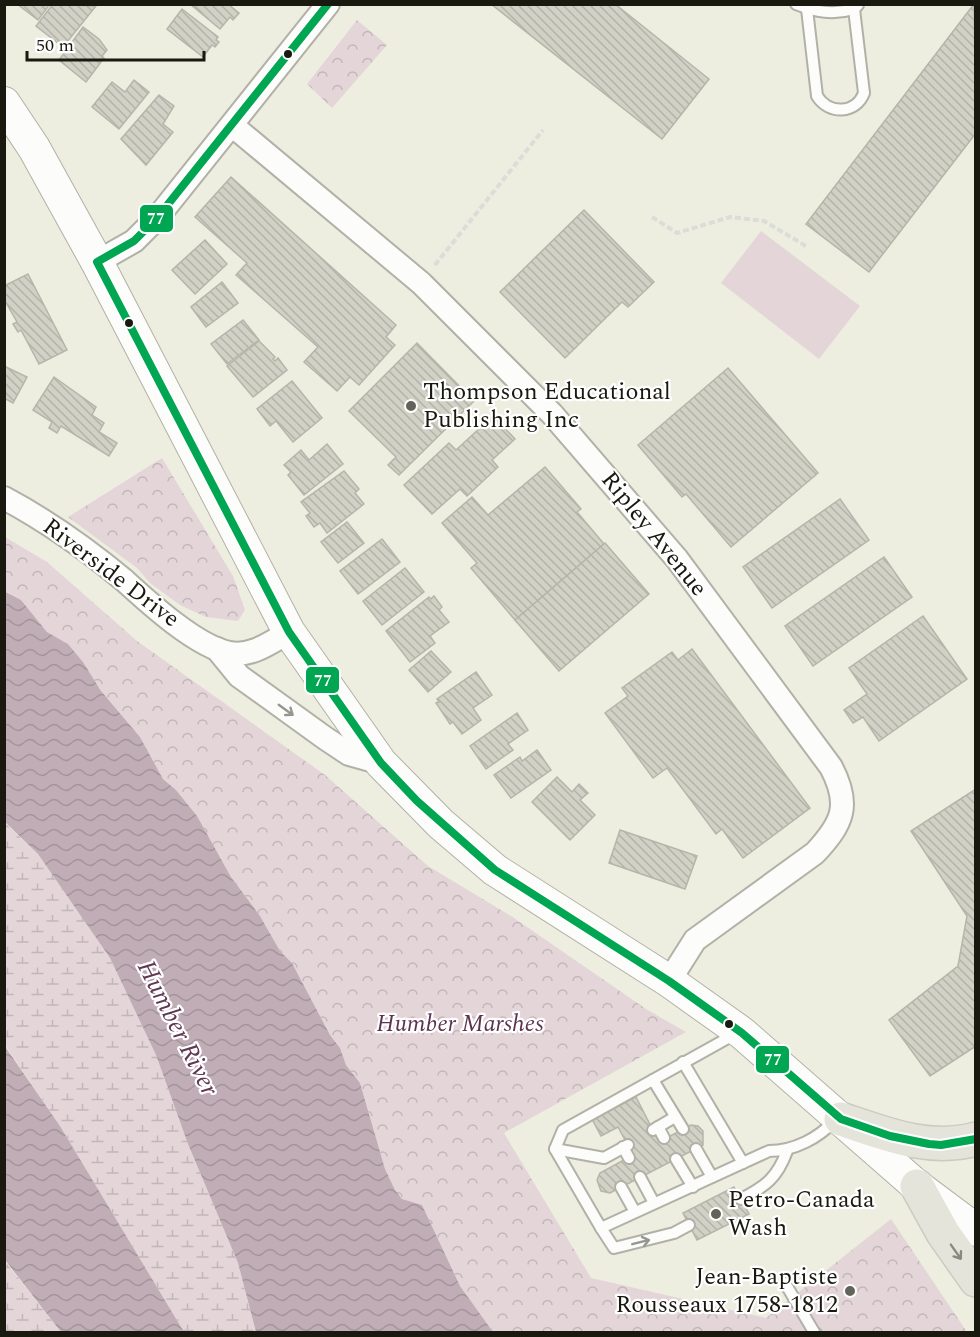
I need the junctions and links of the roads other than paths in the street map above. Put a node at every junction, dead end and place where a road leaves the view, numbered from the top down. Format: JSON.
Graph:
{"nodes":[{"id":1,"x":328,"y":4,"type":"edge"},
{"id":2,"x":801,"y":7,"type":"edge"},
{"id":3,"x":856,"y":7,"type":"edge"},
{"id":4,"x":4,"y":103,"type":"edge"},
{"id":5,"x":233,"y":126,"type":"junction"},
{"id":6,"x":97,"y":262,"type":"junction"},
{"id":7,"x":4,"y":498,"type":"edge"},
{"id":8,"x":289,"y":632,"type":"junction"},
{"id":9,"x":217,"y":649,"type":"junction"},
{"id":10,"x":381,"y":763,"type":"junction"},
{"id":11,"x":669,"y":981,"type":"junction"},
{"id":12,"x":740,"y":1031,"type":"junction"},
{"id":13,"x":683,"y":1062,"type":"junction"},
{"id":14,"x":653,"y":1080,"type":"junction"},
{"id":15,"x":675,"y":1117,"type":"junction"},
{"id":16,"x":840,"y":1117,"type":"junction"},
{"id":17,"x":683,"y":1129,"type":"dead end"},
{"id":18,"x":664,"y":1138,"type":"dead end"},
{"id":19,"x":975,"y":1139,"type":"edge"},
{"id":20,"x":555,"y":1149,"type":"junction"},
{"id":21,"x":696,"y":1149,"type":"dead end"},
{"id":22,"x":787,"y":1151,"type":"junction"},
{"id":23,"x":629,"y":1158,"type":"dead end"},
{"id":24,"x":676,"y":1159,"type":"dead end"},
{"id":25,"x":743,"y":1162,"type":"junction"},
{"id":26,"x":640,"y":1177,"type":"dead end"},
{"id":27,"x":712,"y":1177,"type":"junction"},
{"id":28,"x":917,"y":1186,"type":"junction"},
{"id":29,"x":621,"y":1187,"type":"dead end"},
{"id":30,"x":693,"y":1187,"type":"junction"},
{"id":31,"x":741,"y":1199,"type":"dead end"},
{"id":32,"x":654,"y":1203,"type":"junction"},
{"id":33,"x":635,"y":1212,"type":"junction"},
{"id":34,"x":689,"y":1225,"type":"dead end"},
{"id":35,"x":602,"y":1228,"type":"junction"},
{"id":36,"x":975,"y":1230,"type":"edge"},
{"id":37,"x":975,"y":1280,"type":"edge"},
{"id":38,"x":785,"y":1282,"type":"dead end"},
{"id":39,"x":814,"y":1332,"type":"edge"}],
"edges":[{"from":1,"to":5,"type":"street"},
{"from":2,"to":3,"type":"lane"},
{"from":2,"to":3,"type":"lane"},
{"from":4,"to":6,"type":"street"},
{"from":5,"to":6,"type":"street"},
{"from":5,"to":11,"type":"street","name":"Ripley Avenue"},
{"from":6,"to":8,"type":"street"},
{"from":7,"to":9,"type":"street","name":"Riverside Drive"},
{"from":8,"to":9,"type":"street","name":"Riverside Drive"},
{"from":8,"to":10,"type":"street"},
{"from":9,"to":10,"type":"street","name":"Riverside Drive","one_way":true},
{"from":10,"to":11,"type":"street"},
{"from":11,"to":12,"type":"street"},
{"from":12,"to":13,"type":"lane"},
{"from":12,"to":16,"type":"street"},
{"from":13,"to":14,"type":"lane"},
{"from":13,"to":25,"type":"lane"},
{"from":14,"to":15,"type":"lane"},
{"from":14,"to":20,"type":"lane"},
{"from":15,"to":17,"type":"lane"},
{"from":15,"to":18,"type":"lane"},
{"from":16,"to":19,"type":"main road"},
{"from":16,"to":22,"type":"lane"},
{"from":16,"to":28,"type":"street"},
{"from":20,"to":23,"type":"lane"},
{"from":20,"to":35,"type":"lane"},
{"from":21,"to":27,"type":"lane"},
{"from":22,"to":25,"type":"lane"},
{"from":22,"to":31,"type":"lane"},
{"from":24,"to":30,"type":"lane"},
{"from":25,"to":27,"type":"lane"},
{"from":26,"to":32,"type":"lane"},
{"from":27,"to":30,"type":"lane"},
{"from":28,"to":36,"type":"street"},
{"from":28,"to":37,"type":"main road","one_way":true},
{"from":29,"to":33,"type":"lane"},
{"from":30,"to":32,"type":"lane"},
{"from":32,"to":33,"type":"lane"},
{"from":33,"to":35,"type":"lane"},
{"from":35,"to":34,"type":"lane","one_way":true},
{"from":38,"to":39,"type":"lane"}]}
